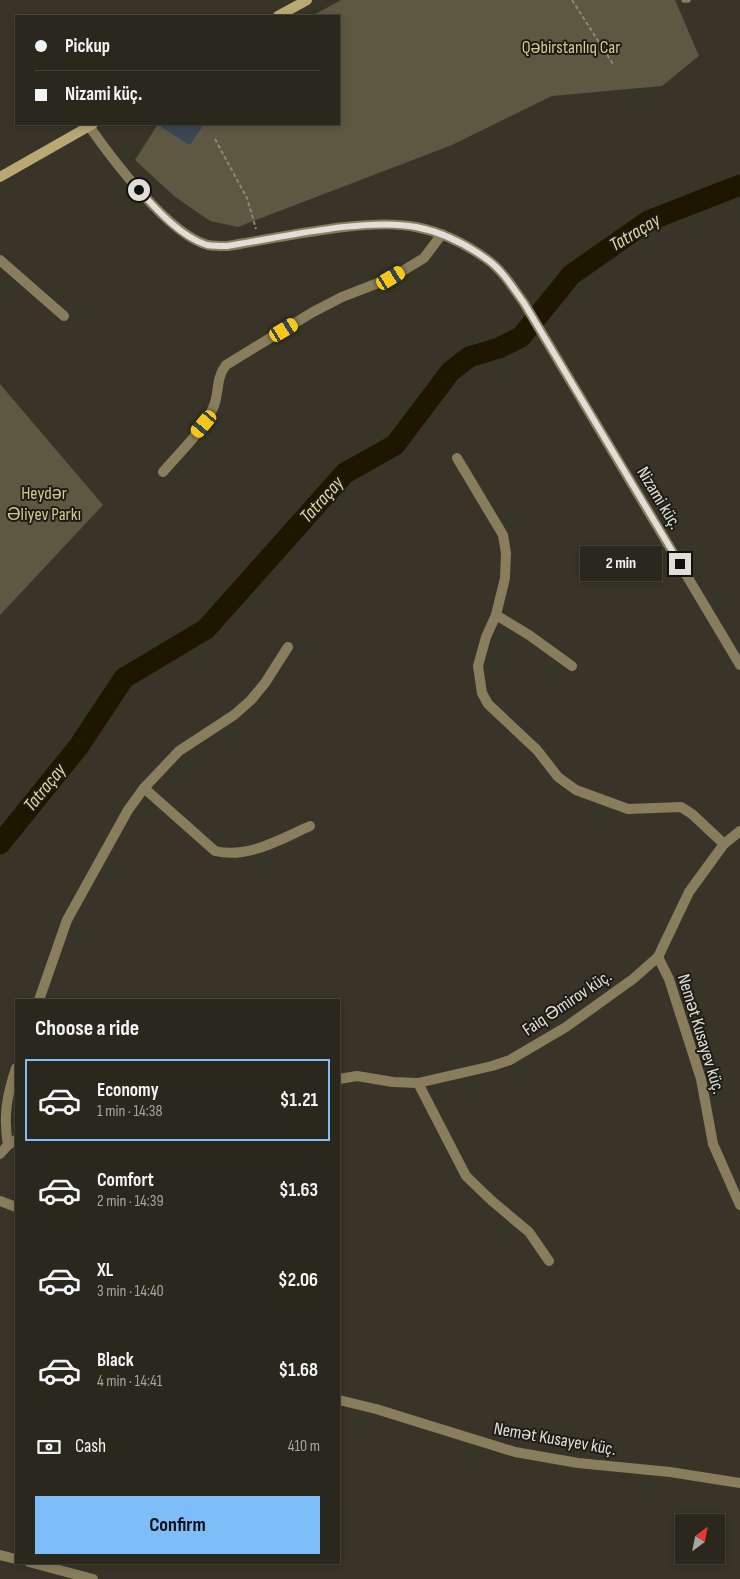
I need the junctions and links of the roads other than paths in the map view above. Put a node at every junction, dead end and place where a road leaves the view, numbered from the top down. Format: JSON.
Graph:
{"nodes":[{"id":1,"x":300,"y":2,"type":"edge"},
{"id":2,"x":280,"y":15,"type":"edge"},
{"id":3,"x":91,"y":125,"type":"edge"},
{"id":4,"x":0,"y":177,"type":"edge"},
{"id":5,"x":442,"y":234,"type":"junction"},
{"id":6,"x":0,"y":260,"type":"edge"},
{"id":7,"x":64,"y":316,"type":"dead end"},
{"id":8,"x":457,"y":458,"type":"dead end"},
{"id":9,"x":163,"y":472,"type":"dead end"},
{"id":10,"x":496,"y":615,"type":"junction"},
{"id":11,"x":288,"y":647,"type":"dead end"},
{"id":12,"x":740,"y":665,"type":"edge"},
{"id":13,"x":572,"y":666,"type":"dead end"},
{"id":14,"x":144,"y":788,"type":"junction"},
{"id":15,"x":310,"y":826,"type":"dead end"},
{"id":16,"x":740,"y":831,"type":"edge"},
{"id":17,"x":724,"y":844,"type":"junction"},
{"id":18,"x":658,"y":957,"type":"junction"},
{"id":19,"x":39,"y":999,"type":"edge"},
{"id":20,"x":15,"y":1072,"type":"edge"},
{"id":21,"x":340,"y":1079,"type":"edge"},
{"id":22,"x":418,"y":1082,"type":"junction"},
{"id":23,"x":12,"y":1143,"type":"edge"},
{"id":24,"x":0,"y":1154,"type":"edge"},
{"id":25,"x":0,"y":1201,"type":"edge"},
{"id":26,"x":740,"y":1205,"type":"edge"},
{"id":27,"x":15,"y":1206,"type":"edge"},
{"id":28,"x":549,"y":1261,"type":"dead end"},
{"id":29,"x":340,"y":1400,"type":"edge"},
{"id":30,"x":740,"y":1483,"type":"edge"},
{"id":31,"x":0,"y":1555,"type":"edge"},
{"id":32,"x":15,"y":1559,"type":"edge"},
{"id":33,"x":37,"y":1564,"type":"edge"},
{"id":34,"x":93,"y":1579,"type":"edge"}],
"edges":[{"from":1,"to":2,"type":"street"},
{"from":3,"to":4,"type":"street"},
{"from":3,"to":5,"type":"street","name":"Nizami küç."},
{"from":5,"to":9,"type":"street"},
{"from":5,"to":12,"type":"street","name":"Nizami küç."},
{"from":6,"to":7,"type":"street"},
{"from":8,"to":10,"type":"street"},
{"from":10,"to":13,"type":"street"},
{"from":10,"to":17,"type":"street"},
{"from":11,"to":14,"type":"street"},
{"from":14,"to":15,"type":"street"},
{"from":14,"to":19,"type":"street"},
{"from":16,"to":17,"type":"street","name":"Faiq Əmirov küç."},
{"from":17,"to":18,"type":"street","name":"Faiq Əmirov küç."},
{"from":18,"to":22,"type":"street","name":"Faiq Əmirov küç."},
{"from":18,"to":26,"type":"street","name":"Nemət Kusayev küç."},
{"from":20,"to":23,"type":"street"},
{"from":21,"to":22,"type":"street","name":"Faiq Əmirov küç."},
{"from":22,"to":28,"type":"street"},
{"from":23,"to":24,"type":"street"},
{"from":25,"to":27,"type":"street"},
{"from":29,"to":30,"type":"street","name":"Nemət Kusayev küç."},
{"from":31,"to":32,"type":"street"},
{"from":33,"to":34,"type":"street"}]}
